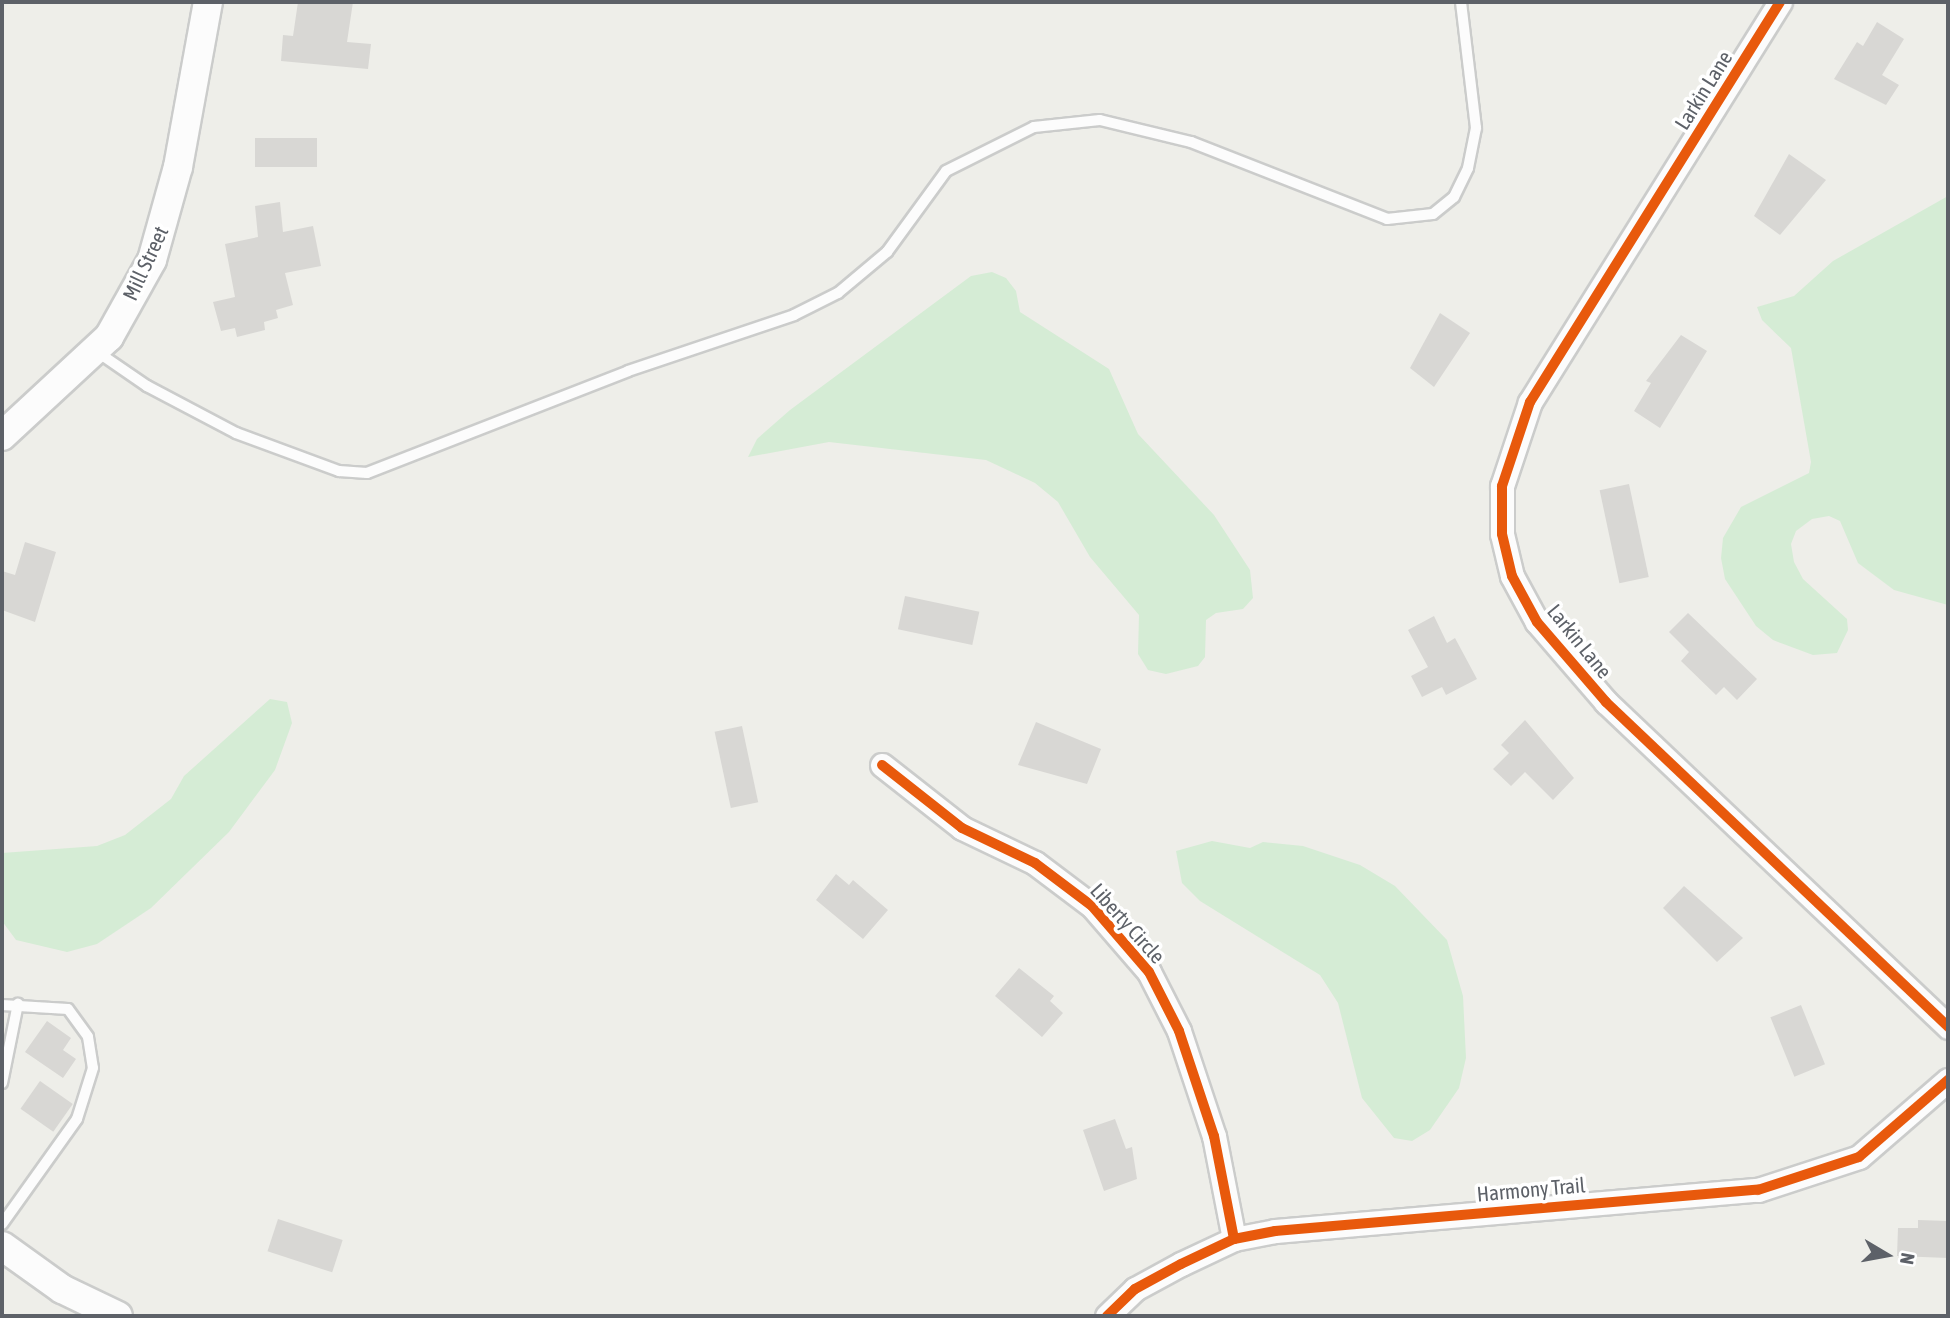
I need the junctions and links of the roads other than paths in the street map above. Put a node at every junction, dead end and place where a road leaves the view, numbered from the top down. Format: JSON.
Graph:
{"nodes":[{"id":1,"x":208,"y":2,"type":"edge"},
{"id":2,"x":1461,"y":2,"type":"edge"},
{"id":3,"x":1780,"y":2,"type":"edge"},
{"id":4,"x":96,"y":351,"type":"junction"},
{"id":5,"x":2,"y":436,"type":"edge"},
{"id":6,"x":882,"y":765,"type":"dead end"},
{"id":7,"x":18,"y":1004,"type":"junction"},
{"id":8,"x":2,"y":1005,"type":"edge"},
{"id":9,"x":1948,"y":1027,"type":"edge"},
{"id":10,"x":1948,"y":1080,"type":"edge"},
{"id":11,"x":2,"y":1083,"type":"edge"},
{"id":12,"x":2,"y":1224,"type":"edge"},
{"id":13,"x":1234,"y":1239,"type":"junction"},
{"id":14,"x":2,"y":1246,"type":"edge"},
{"id":15,"x":118,"y":1316,"type":"edge"},
{"id":16,"x":1107,"y":1316,"type":"edge"}],
"edges":[{"from":1,"to":4,"type":"street","name":"Mill Street"},
{"from":2,"to":4,"type":"lane"},
{"from":3,"to":9,"type":"street","name":"Larkin Lane"},
{"from":4,"to":5,"type":"street","name":"Mill Street"},
{"from":6,"to":13,"type":"street","name":"Liberty Circle"},
{"from":7,"to":8,"type":"lane"},
{"from":7,"to":11,"type":"lane"},
{"from":7,"to":12,"type":"lane"},
{"from":10,"to":13,"type":"street","name":"Harmony Trail"},
{"from":13,"to":16,"type":"street","name":"Harmony Trail"},
{"from":14,"to":15,"type":"street"}]}
